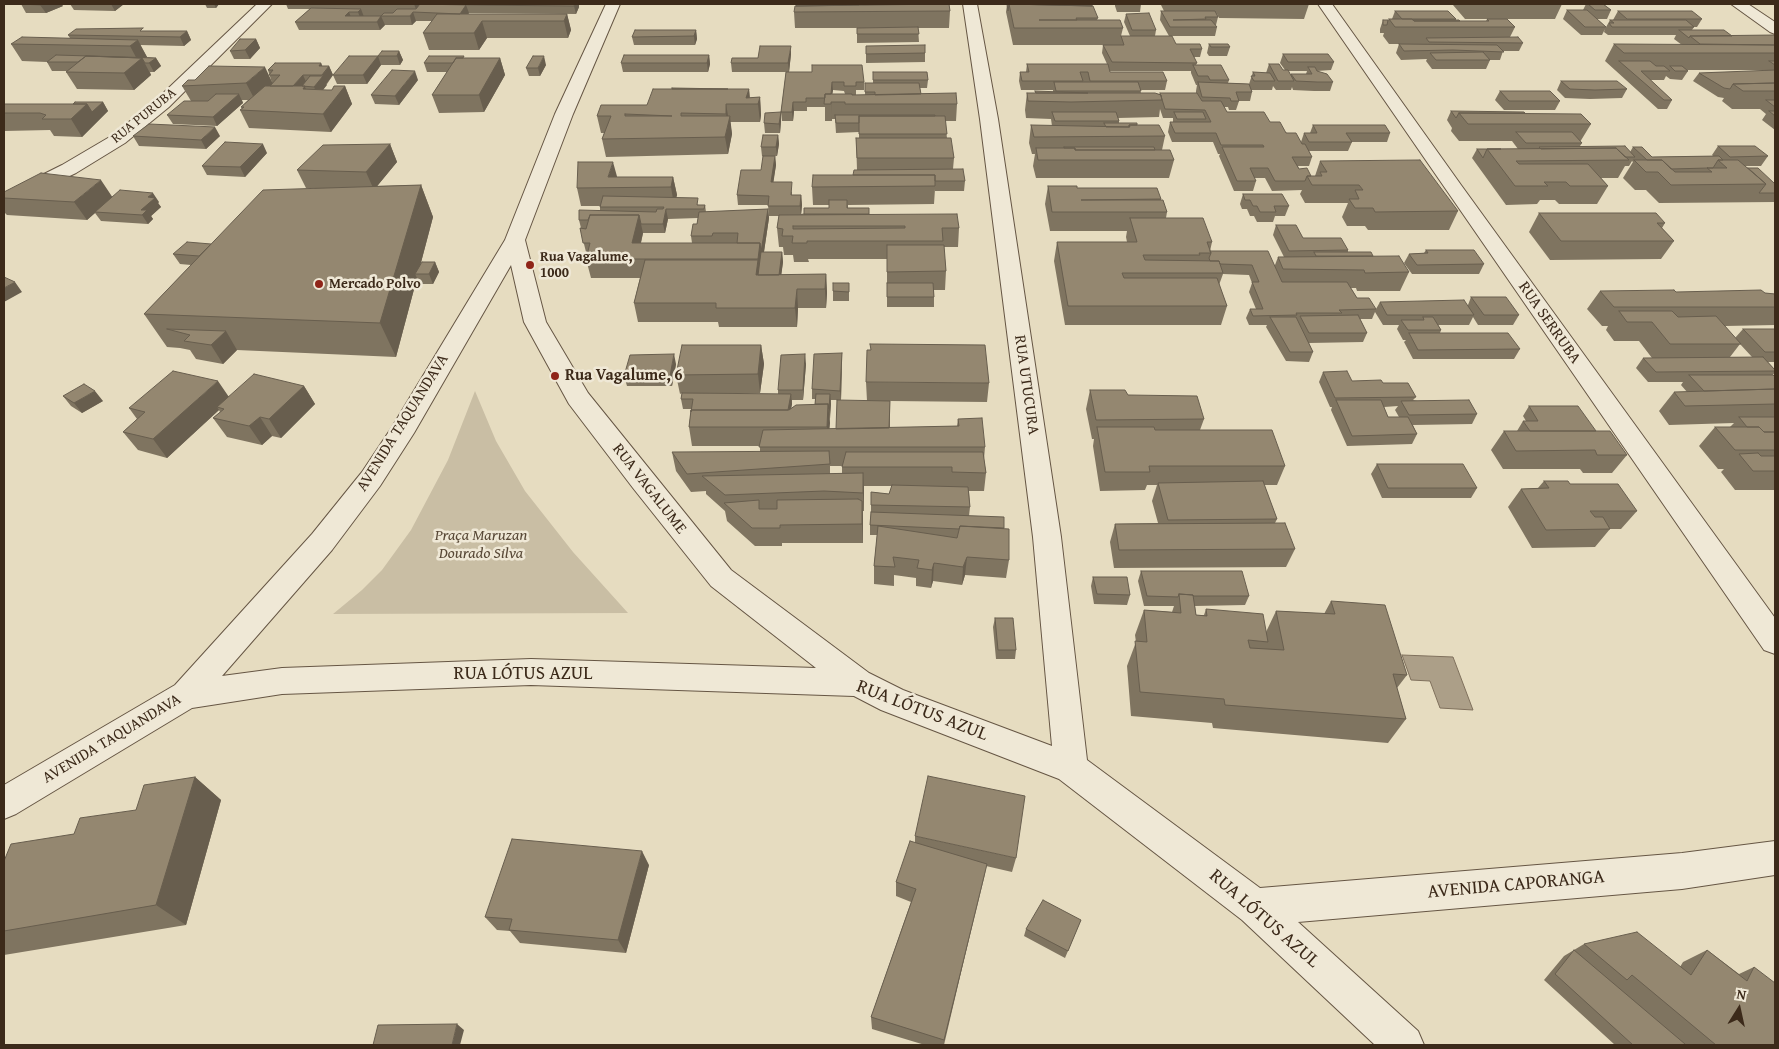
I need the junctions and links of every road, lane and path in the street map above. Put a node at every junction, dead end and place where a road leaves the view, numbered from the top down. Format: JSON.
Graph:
{"nodes":[{"id":1,"x":265,"y":4,"type":"edge"},
{"id":2,"x":613,"y":4,"type":"edge"},
{"id":3,"x":970,"y":4,"type":"edge"},
{"id":4,"x":1325,"y":4,"type":"edge"},
{"id":5,"x":1738,"y":4,"type":"edge"},
{"id":6,"x":1775,"y":28,"type":"edge"},
{"id":7,"x":4,"y":201,"type":"edge"},
{"id":8,"x":515,"y":240,"type":"junction"},
{"id":9,"x":1775,"y":641,"type":"edge"},
{"id":10,"x":858,"y":683,"type":"junction"},
{"id":11,"x":186,"y":695,"type":"junction"},
{"id":12,"x":1071,"y":768,"type":"junction"},
{"id":13,"x":4,"y":803,"type":"edge"},
{"id":14,"x":1775,"y":858,"type":"edge"},
{"id":15,"x":1255,"y":907,"type":"junction"},
{"id":16,"x":1404,"y":1045,"type":"edge"}],
"edges":[{"from":1,"to":7,"type":"street","name":"RUA PURUBA"},
{"from":2,"to":8,"type":"street","name":"AVENIDA TAQUANDAVA"},
{"from":3,"to":12,"type":"street","name":"RUA UTUCURA"},
{"from":4,"to":9,"type":"street","name":"RUA SERRUBA"},
{"from":5,"to":6,"type":"street"},
{"from":8,"to":10,"type":"street","name":"RUA VAGALUME"},
{"from":8,"to":11,"type":"street","name":"AVENIDA TAQUANDAVA"},
{"from":10,"to":11,"type":"street","name":"RUA LÓTUS AZUL"},
{"from":10,"to":12,"type":"street","name":"RUA LÓTUS AZUL"},
{"from":11,"to":13,"type":"street","name":"AVENIDA TAQUANDAVA"},
{"from":12,"to":15,"type":"street","name":"RUA LÓTUS AZUL"},
{"from":14,"to":15,"type":"street","name":"AVENIDA CAPORANGA"},
{"from":15,"to":16,"type":"street","name":"RUA LÓTUS AZUL"}]}
